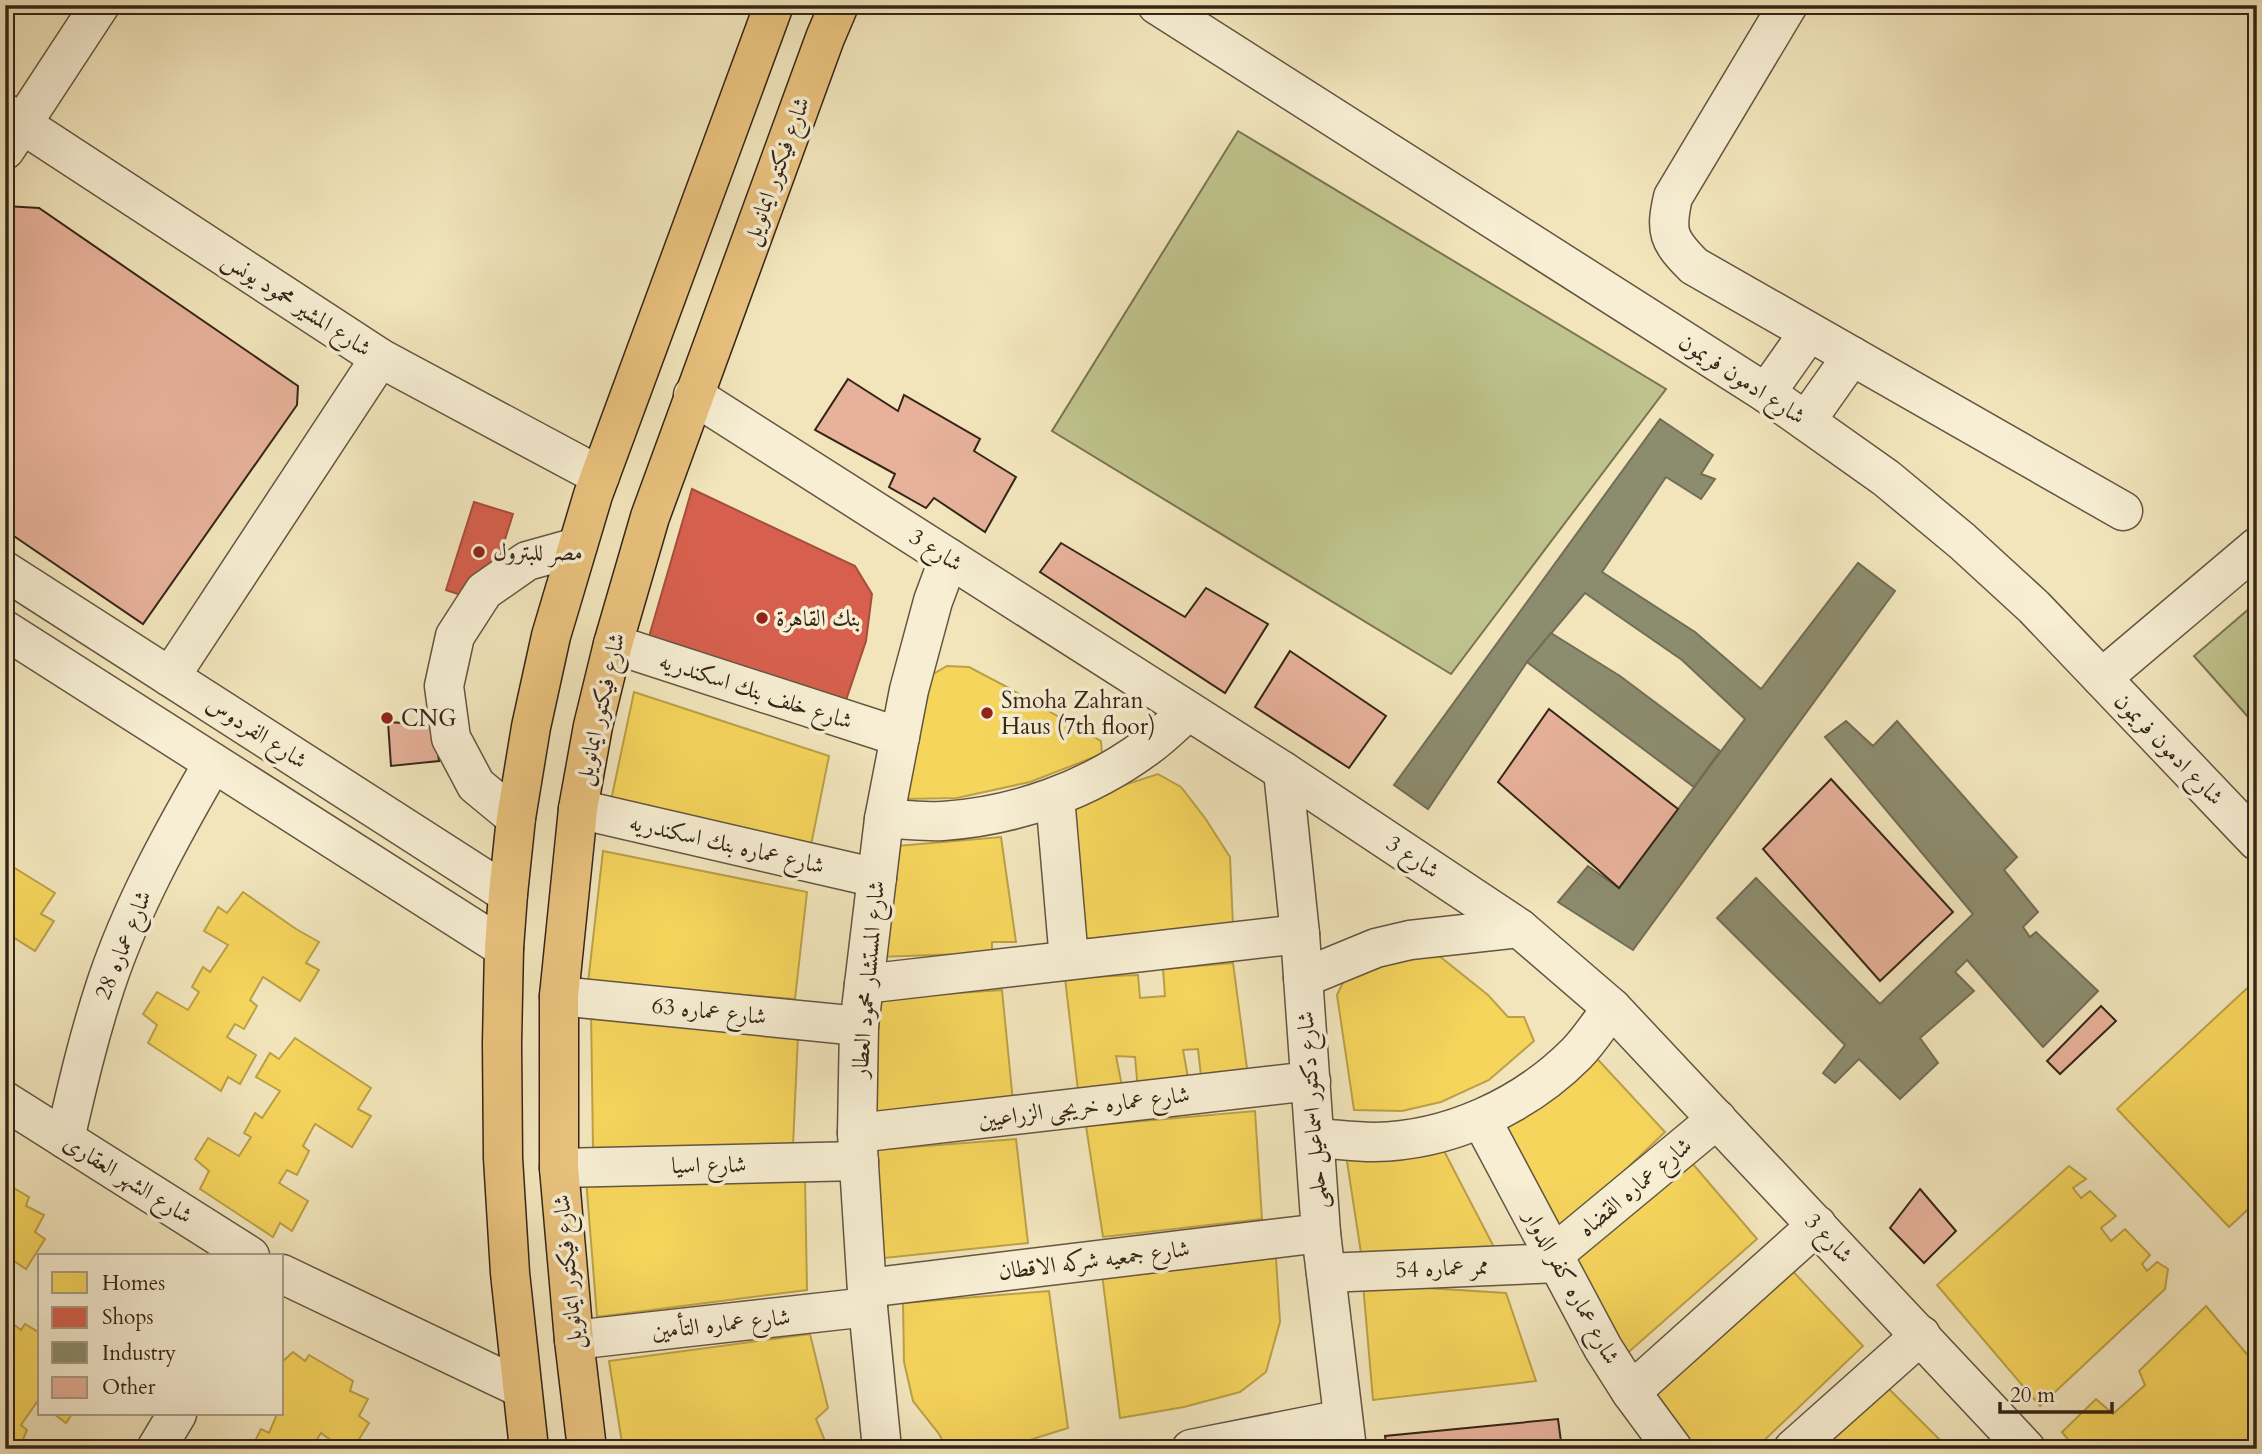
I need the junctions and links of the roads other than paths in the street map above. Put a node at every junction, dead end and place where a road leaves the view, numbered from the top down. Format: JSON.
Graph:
{"nodes":[{"id":1,"x":100,"y":5,"type":"edge"},
{"id":2,"x":774,"y":5,"type":"edge"},
{"id":3,"x":839,"y":5,"type":"edge"},
{"id":4,"x":1157,"y":5,"type":"edge"},
{"id":5,"x":1788,"y":5,"type":"edge"},
{"id":6,"x":11,"y":129,"type":"edge"},
{"id":7,"x":1809,"y":332,"type":"junction"},
{"id":8,"x":1852,"y":356,"type":"junction"},
{"id":9,"x":380,"y":358,"type":"junction"},
{"id":10,"x":1766,"y":393,"type":"junction"},
{"id":11,"x":694,"y":396,"type":"junction"},
{"id":12,"x":1806,"y":421,"type":"junction"},
{"id":13,"x":600,"y":476,"type":"junction"},
{"id":14,"x":2123,"y":511,"type":"dead end"},
{"id":15,"x":577,"y":547,"type":"junction"},
{"id":16,"x":2257,"y":547,"type":"edge"},
{"id":17,"x":949,"y":558,"type":"junction"},
{"id":18,"x":5,"y":571,"type":"edge"},
{"id":19,"x":5,"y":630,"type":"edge"},
{"id":20,"x":613,"y":644,"type":"junction"},
{"id":21,"x":170,"y":677,"type":"junction"},
{"id":22,"x":2102,"y":678,"type":"junction"},
{"id":23,"x":1188,"y":711,"type":"junction"},
{"id":24,"x":900,"y":737,"type":"junction"},
{"id":25,"x":213,"y":763,"type":"junction"},
{"id":26,"x":1283,"y":771,"type":"junction"},
{"id":27,"x":1055,"y":797,"type":"junction"},
{"id":28,"x":516,"y":818,"type":"junction"},
{"id":29,"x":577,"y":819,"type":"junction"},
{"id":30,"x":884,"y":819,"type":"junction"},
{"id":31,"x":2257,"y":841,"type":"edge"},
{"id":32,"x":877,"y":878,"type":"junction"},
{"id":33,"x":508,"y":894,"type":"junction"},
{"id":34,"x":1519,"y":928,"type":"junction"},
{"id":35,"x":1300,"y":934,"type":"junction"},
{"id":36,"x":504,"y":948,"type":"junction"},
{"id":37,"x":1069,"y":960,"type":"junction"},
{"id":38,"x":1303,"y":978,"type":"junction"},
{"id":39,"x":864,"y":984,"type":"junction"},
{"id":40,"x":559,"y":996,"type":"junction"},
{"id":41,"x":1612,"y":1008,"type":"junction"},
{"id":42,"x":859,"y":1026,"type":"junction"},
{"id":43,"x":1311,"y":1081,"type":"junction"},
{"id":44,"x":5,"y":1101,"type":"edge"},
{"id":45,"x":1481,"y":1119,"type":"junction"},
{"id":46,"x":1717,"y":1119,"type":"junction"},
{"id":47,"x":1315,"y":1138,"type":"junction"},
{"id":48,"x":65,"y":1139,"type":"junction"},
{"id":49,"x":858,"y":1147,"type":"junction"},
{"id":50,"x":559,"y":1168,"type":"junction"},
{"id":51,"x":1817,"y":1225,"type":"junction"},
{"id":52,"x":1321,"y":1233,"type":"junction"},
{"id":53,"x":247,"y":1254,"type":"edge"},
{"id":54,"x":1556,"y":1259,"type":"junction"},
{"id":55,"x":1326,"y":1273,"type":"junction"},
{"id":56,"x":284,"y":1275,"type":"edge"},
{"id":57,"x":868,"y":1297,"type":"junction"},
{"id":58,"x":1921,"y":1335,"type":"junction"},
{"id":59,"x":574,"y":1340,"type":"junction"},
{"id":60,"x":521,"y":1388,"type":"junction"},
{"id":61,"x":1631,"y":1392,"type":"junction"},
{"id":62,"x":176,"y":1416,"type":"edge"},
{"id":63,"x":1345,"y":1434,"type":"edge"},
{"id":64,"x":2019,"y":1446,"type":"edge"},
{"id":65,"x":156,"y":1449,"type":"edge"},
{"id":66,"x":529,"y":1449,"type":"edge"},
{"id":67,"x":587,"y":1449,"type":"edge"},
{"id":68,"x":881,"y":1449,"type":"edge"},
{"id":69,"x":1191,"y":1449,"type":"edge"},
{"id":70,"x":1673,"y":1449,"type":"edge"},
{"id":71,"x":1793,"y":1449,"type":"edge"}],
"edges":[{"from":1,"to":6,"type":"street"},
{"from":2,"to":13,"type":"main road"},
{"from":3,"to":11,"type":"main road","name":"شارع فيكتور ايمانويل"},
{"from":4,"to":10,"type":"street","name":"شارع ادمون فريمون"},
{"from":5,"to":7,"type":"street"},
{"from":6,"to":9,"type":"street","name":"شارع المشير محمود يونس"},
{"from":7,"to":8,"type":"street"},
{"from":7,"to":10,"type":"street"},
{"from":8,"to":12,"type":"street"},
{"from":8,"to":14,"type":"street"},
{"from":9,"to":13,"type":"street","name":"شارع المشير محمود يونس"},
{"from":9,"to":21,"type":"street"},
{"from":10,"to":12,"type":"street","name":"شارع ادمون فريمون"},
{"from":11,"to":17,"type":"street","name":"شارع 3"},
{"from":11,"to":20,"type":"main road","name":"شارع فيكتور ايمانويل"},
{"from":12,"to":22,"type":"street","name":"شارع ادمون فريمون"},
{"from":13,"to":15,"type":"main road"},
{"from":15,"to":28,"type":"main road"},
{"from":15,"to":28,"type":"street"},
{"from":16,"to":22,"type":"street"},
{"from":17,"to":23,"type":"street","name":"شارع 3"},
{"from":17,"to":24,"type":"street","name":"شارع المستشار محمود العطار"},
{"from":18,"to":21,"type":"street","name":"شارع الفردوس"},
{"from":19,"to":25,"type":"street"},
{"from":20,"to":24,"type":"street","name":"شارع خلف بنك اسكندريه"},
{"from":20,"to":29,"type":"main road","name":"شارع فيكتور ايمانويل"},
{"from":21,"to":33,"type":"street","name":"شارع الفردوس"},
{"from":22,"to":31,"type":"street","name":"شارع ادمون فريمون"},
{"from":23,"to":26,"type":"street","name":"شارع 3"},
{"from":23,"to":27,"type":"street"},
{"from":24,"to":30,"type":"street","name":"شارع المستشار محمود العطار"},
{"from":25,"to":36,"type":"street"},
{"from":25,"to":48,"type":"street","name":"شارع عماره 28"},
{"from":26,"to":34,"type":"street","name":"شارع 3"},
{"from":26,"to":35,"type":"street","name":"شارع دكتور اسماعيل حلمى"},
{"from":27,"to":30,"type":"street"},
{"from":27,"to":37,"type":"street"},
{"from":28,"to":29,"type":"main road"},
{"from":28,"to":33,"type":"main road"},
{"from":29,"to":32,"type":"street","name":"شارع عماره بنك اسكندريه"},
{"from":29,"to":40,"type":"main road","name":"شارع فيكتور ايمانويل"},
{"from":30,"to":32,"type":"street","name":"شارع المستشار محمود العطار"},
{"from":32,"to":39,"type":"street","name":"شارع المستشار محمود العطار"},
{"from":33,"to":36,"type":"main road"},
{"from":34,"to":38,"type":"street"},
{"from":34,"to":41,"type":"street","name":"شارع 3"},
{"from":35,"to":37,"type":"street"},
{"from":35,"to":38,"type":"street","name":"شارع دكتور اسماعيل حلمى"},
{"from":36,"to":60,"type":"main road"},
{"from":37,"to":39,"type":"street"},
{"from":38,"to":43,"type":"street","name":"شارع دكتور اسماعيل حلمى"},
{"from":39,"to":42,"type":"street","name":"شارع المستشار محمود العطار"},
{"from":40,"to":42,"type":"street","name":"شارع عماره 63"},
{"from":40,"to":50,"type":"main road","name":"شارع فيكتور ايمانويل"},
{"from":41,"to":45,"type":"street"},
{"from":41,"to":46,"type":"street","name":"شارع 3"},
{"from":42,"to":49,"type":"street","name":"شارع المستشار محمود العطار"},
{"from":43,"to":47,"type":"street","name":"شارع دكتور اسماعيل حلمى"},
{"from":43,"to":49,"type":"street","name":"شارع عماره خريجى الزراعيين"},
{"from":44,"to":48,"type":"street","name":"شارع الشهر العقارى"},
{"from":45,"to":47,"type":"street"},
{"from":45,"to":54,"type":"street","name":"شارع عماره كفر الدوار"},
{"from":46,"to":51,"type":"street","name":"شارع 3"},
{"from":46,"to":54,"type":"street","name":"شارع عماره القضاه"},
{"from":47,"to":52,"type":"street","name":"شارع دكتور اسماعيل حلمى"},
{"from":48,"to":53,"type":"street","name":"شارع الشهر العقارى"},
{"from":49,"to":50,"type":"street","name":"شارع اسيا"},
{"from":49,"to":57,"type":"street","name":"شارع المستشار محمود العطار"},
{"from":50,"to":59,"type":"main road","name":"شارع فيكتور ايمانويل"},
{"from":51,"to":58,"type":"street","name":"شارع 3"},
{"from":51,"to":61,"type":"street"},
{"from":52,"to":55,"type":"street","name":"شارع دكتور اسماعيل حلمى"},
{"from":52,"to":57,"type":"street","name":"شارع جمعيه شركه الاقطان"},
{"from":54,"to":55,"type":"street","name":"ممر عماره 54"},
{"from":54,"to":61,"type":"street","name":"شارع عماره كفر الدوار"},
{"from":55,"to":63,"type":"street","name":"شارع دكتور اسماعيل حلمى"},
{"from":56,"to":60,"type":"street"},
{"from":57,"to":59,"type":"street","name":"شارع عماره التأمين"},
{"from":57,"to":68,"type":"street","name":"شارع المستشار محمود العطار"},
{"from":58,"to":64,"type":"street","name":"شارع 3"},
{"from":58,"to":71,"type":"street"},
{"from":59,"to":67,"type":"main road","name":"شارع فيكتور ايمانويل"},
{"from":60,"to":66,"type":"main road"},
{"from":61,"to":70,"type":"street","name":"شارع عماره كفر الدوار"},
{"from":62,"to":65,"type":"street"},
{"from":63,"to":69,"type":"street"}]}
